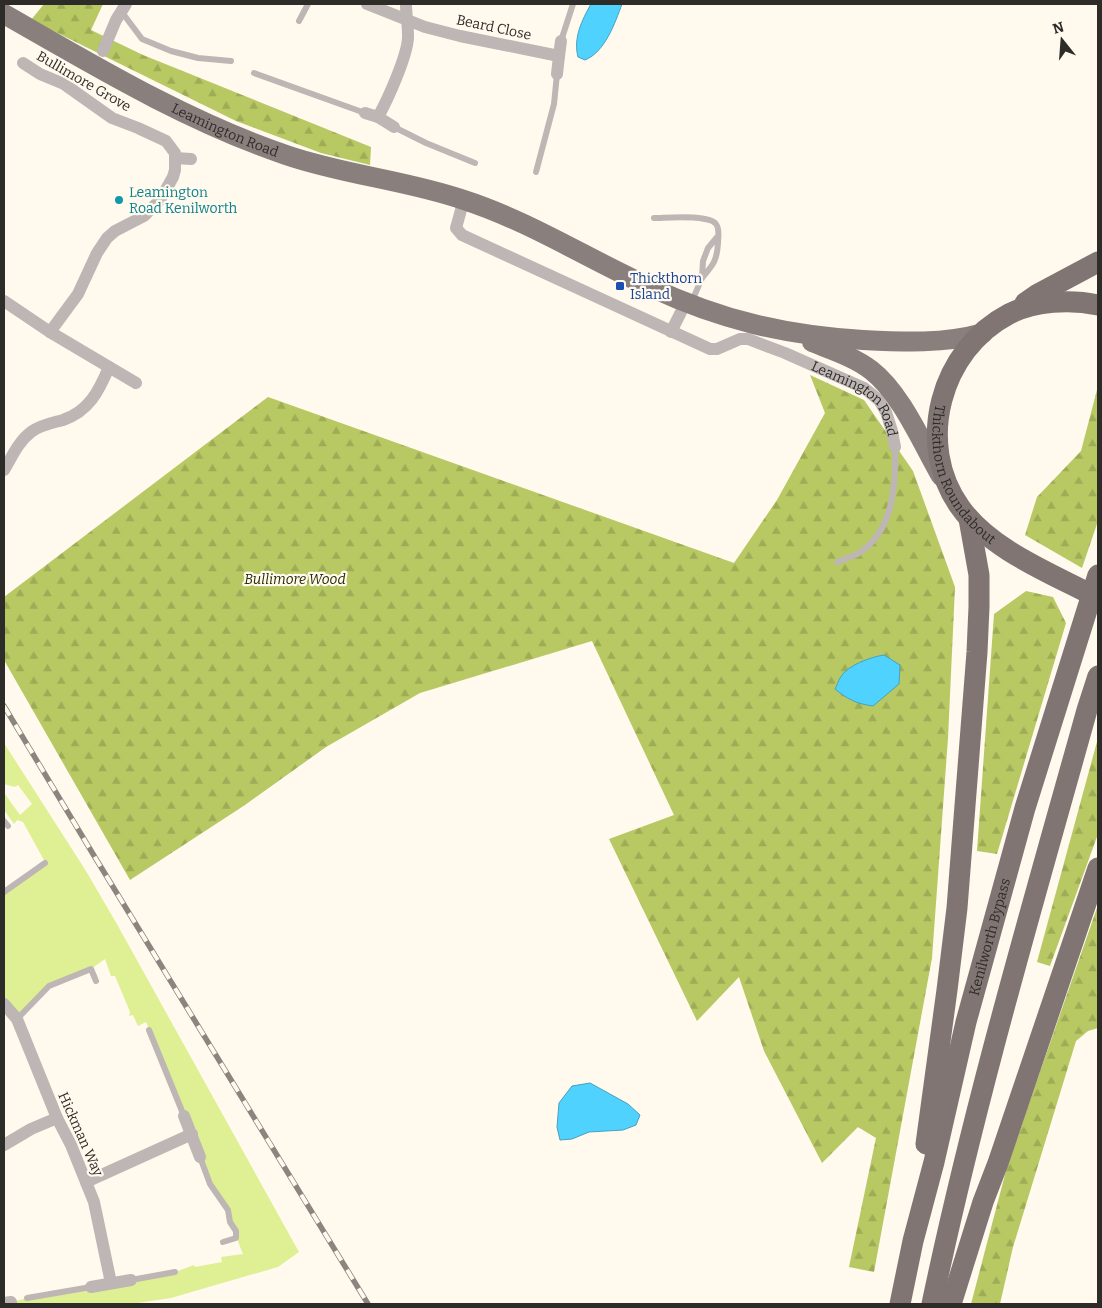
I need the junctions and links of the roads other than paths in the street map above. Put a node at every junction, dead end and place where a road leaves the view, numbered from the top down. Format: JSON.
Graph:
{"nodes":[{"id":1,"x":308,"y":4,"type":"edge"},
{"id":2,"x":367,"y":4,"type":"edge"},
{"id":3,"x":406,"y":4,"type":"edge"},
{"id":4,"x":573,"y":4,"type":"edge"},
{"id":5,"x":124,"y":8,"type":"edge"},
{"id":6,"x":4,"y":14,"type":"edge"},
{"id":7,"x":406,"y":19,"type":"junction"},
{"id":8,"x":299,"y":21,"type":"dead end"},
{"id":9,"x":561,"y":40,"type":"joint"},
{"id":10,"x":103,"y":51,"type":"junction"},
{"id":11,"x":558,"y":56,"type":"junction"},
{"id":12,"x":78,"y":57,"type":"junction"},
{"id":13,"x":231,"y":61,"type":"dead end"},
{"id":14,"x":23,"y":63,"type":"dead end"},
{"id":15,"x":254,"y":73,"type":"dead end"},
{"id":16,"x":557,"y":74,"type":"joint"},
{"id":17,"x":111,"y":75,"type":"junction"},
{"id":18,"x":365,"y":113,"type":"joint"},
{"id":19,"x":378,"y":117,"type":"junction"},
{"id":20,"x":394,"y":126,"type":"joint"},
{"id":21,"x":175,"y":158,"type":"junction"},
{"id":22,"x":191,"y":158,"type":"dead end"},
{"id":23,"x":475,"y":163,"type":"dead end"},
{"id":24,"x":536,"y":172,"type":"dead end"},
{"id":25,"x":464,"y":199,"type":"junction"},
{"id":26,"x":654,"y":218,"type":"dead end"},
{"id":27,"x":718,"y":236,"type":"junction"},
{"id":28,"x":1098,"y":262,"type":"edge"},
{"id":29,"x":702,"y":278,"type":"junction"},
{"id":30,"x":4,"y":302,"type":"edge"},
{"id":31,"x":688,"y":303,"type":"junction"},
{"id":32,"x":1098,"y":305,"type":"edge"},
{"id":33,"x":1010,"y":313,"type":"junction"},
{"id":34,"x":50,"y":332,"type":"junction"},
{"id":35,"x":671,"y":332,"type":"junction"},
{"id":36,"x":787,"y":332,"type":"junction"},
{"id":37,"x":983,"y":333,"type":"junction"},
{"id":38,"x":109,"y":367,"type":"junction"},
{"id":39,"x":136,"y":383,"type":"dead end"},
{"id":40,"x":895,"y":447,"type":"joint"},
{"id":41,"x":4,"y":470,"type":"edge"},
{"id":42,"x":947,"y":487,"type":"junction"},
{"id":43,"x":969,"y":519,"type":"junction"},
{"id":44,"x":837,"y":562,"type":"dead end"},
{"id":45,"x":1098,"y":575,"type":"edge"},
{"id":46,"x":1098,"y":598,"type":"edge"},
{"id":47,"x":1098,"y":676,"type":"edge"},
{"id":48,"x":45,"y":863,"type":"dead end"},
{"id":49,"x":1098,"y":868,"type":"edge"},
{"id":50,"x":4,"y":892,"type":"edge"},
{"id":51,"x":96,"y":981,"type":"dead end"},
{"id":52,"x":4,"y":1004,"type":"edge"},
{"id":53,"x":17,"y":1019,"type":"junction"},
{"id":54,"x":150,"y":1030,"type":"dead end"},
{"id":55,"x":184,"y":1116,"type":"joint"},
{"id":56,"x":57,"y":1118,"type":"junction"},
{"id":57,"x":192,"y":1134,"type":"junction"},
{"id":58,"x":4,"y":1145,"type":"edge"},
{"id":59,"x":200,"y":1157,"type":"joint"},
{"id":60,"x":86,"y":1182,"type":"junction"},
{"id":61,"x":913,"y":1241,"type":"junction"},
{"id":62,"x":223,"y":1242,"type":"dead end"},
{"id":63,"x":175,"y":1272,"type":"dead end"},
{"id":64,"x":132,"y":1280,"type":"joint"},
{"id":65,"x":111,"y":1283,"type":"junction"},
{"id":66,"x":91,"y":1287,"type":"joint"},
{"id":67,"x":27,"y":1298,"type":"dead end"},
{"id":68,"x":900,"y":1304,"type":"edge"},
{"id":69,"x":932,"y":1304,"type":"edge"},
{"id":70,"x":951,"y":1304,"type":"edge"}],
"edges":[{"from":1,"to":8,"type":"lane"},
{"from":2,"to":7,"type":"street","name":"Beard Close"},
{"from":3,"to":7,"type":"street"},
{"from":4,"to":9,"type":"lane"},
{"from":5,"to":10,"type":"street"},
{"from":5,"to":13,"type":"lane"},
{"from":6,"to":12,"type":"main road","name":"Leamington Road"},
{"from":7,"to":11,"type":"street","name":"Beard Close"},
{"from":7,"to":19,"type":"street"},
{"from":9,"to":11,"type":"street"},
{"from":10,"to":12,"type":"street"},
{"from":10,"to":17,"type":"street"},
{"from":11,"to":16,"type":"street"},
{"from":12,"to":17,"type":"main road","name":"Leamington Road"},
{"from":14,"to":21,"type":"street","name":"Bullimore Grove"},
{"from":15,"to":18,"type":"lane"},
{"from":16,"to":24,"type":"lane"},
{"from":17,"to":25,"type":"main road","name":"Leamington Road"},
{"from":18,"to":19,"type":"street"},
{"from":19,"to":20,"type":"street"},
{"from":20,"to":23,"type":"lane"},
{"from":21,"to":22,"type":"street"},
{"from":21,"to":34,"type":"street"},
{"from":25,"to":31,"type":"main road","name":"Leamington Road"},
{"from":25,"to":35,"type":"street","name":"Leamington Road"},
{"from":26,"to":27,"type":"lane"},
{"from":27,"to":29,"type":"lane"},
{"from":27,"to":29,"type":"lane"},
{"from":28,"to":33,"type":"highway"},
{"from":29,"to":31,"type":"lane"},
{"from":30,"to":34,"type":"street"},
{"from":31,"to":35,"type":"street"},
{"from":31,"to":36,"type":"main road","name":"Leamington Road"},
{"from":32,"to":33,"type":"highway","name":"Thickthorn Roundabout"},
{"from":33,"to":37,"type":"highway","name":"Thickthorn Roundabout"},
{"from":34,"to":38,"type":"street"},
{"from":35,"to":40,"type":"street","name":"Leamington Road"},
{"from":36,"to":37,"type":"main road","name":"Leamington Road"},
{"from":36,"to":42,"type":"main road","name":"Leamington Road"},
{"from":37,"to":42,"type":"highway","name":"Thickthorn Roundabout"},
{"from":38,"to":39,"type":"street"},
{"from":38,"to":41,"type":"street"},
{"from":40,"to":44,"type":"lane","name":"Leamington Road"},
{"from":42,"to":43,"type":"highway","name":"Thickthorn Roundabout"},
{"from":43,"to":46,"type":"highway","name":"Thickthorn Roundabout"},
{"from":43,"to":61,"type":"highway"},
{"from":45,"to":61,"type":"highway","name":"Kenilworth Bypass"},
{"from":47,"to":69,"type":"highway"},
{"from":48,"to":50,"type":"lane"},
{"from":49,"to":70,"type":"highway"},
{"from":51,"to":53,"type":"lane"},
{"from":52,"to":53,"type":"street","name":"Hickman Way"},
{"from":53,"to":56,"type":"street","name":"Hickman Way"},
{"from":54,"to":55,"type":"lane"},
{"from":55,"to":57,"type":"street"},
{"from":56,"to":58,"type":"street"},
{"from":56,"to":60,"type":"street","name":"Hickman Way"},
{"from":57,"to":59,"type":"street"},
{"from":57,"to":60,"type":"street"},
{"from":59,"to":62,"type":"lane"},
{"from":60,"to":65,"type":"street","name":"Hickman Way"},
{"from":61,"to":68,"type":"highway","name":"Kenilworth Bypass"},
{"from":63,"to":64,"type":"lane"},
{"from":64,"to":65,"type":"street"},
{"from":65,"to":66,"type":"street"},
{"from":66,"to":67,"type":"lane"}]}
